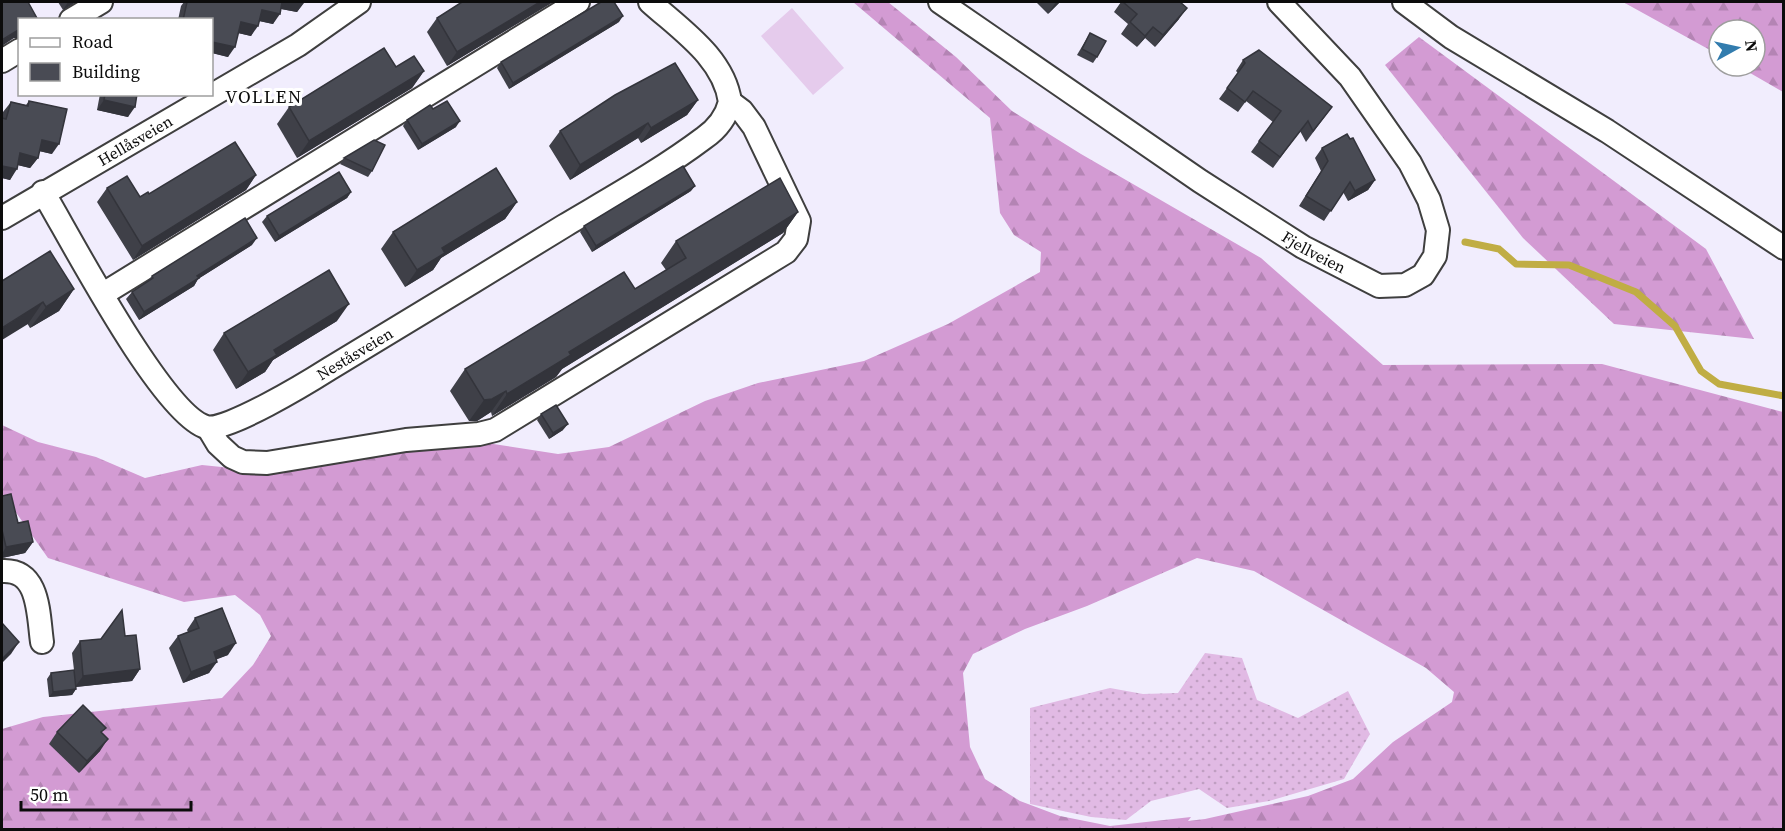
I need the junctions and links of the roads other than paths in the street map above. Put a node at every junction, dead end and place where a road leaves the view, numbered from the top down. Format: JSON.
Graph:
{"nodes":[{"id":1,"x":101,"y":2,"type":"edge"},
{"id":2,"x":359,"y":2,"type":"edge"},
{"id":3,"x":578,"y":2,"type":"edge"},
{"id":4,"x":650,"y":2,"type":"edge"},
{"id":5,"x":940,"y":2,"type":"edge"},
{"id":6,"x":1279,"y":2,"type":"edge"},
{"id":7,"x":1404,"y":2,"type":"edge"},
{"id":8,"x":74,"y":18,"type":"edge"},
{"id":9,"x":18,"y":51,"type":"edge"},
{"id":10,"x":2,"y":61,"type":"edge"},
{"id":11,"x":213,"y":94,"type":"edge"},
{"id":12,"x":210,"y":96,"type":"edge"},
{"id":13,"x":730,"y":102,"type":"junction"},
{"id":14,"x":44,"y":192,"type":"junction"},
{"id":15,"x":2,"y":218,"type":"edge"},
{"id":16,"x":1784,"y":248,"type":"edge"},
{"id":17,"x":103,"y":294,"type":"junction"},
{"id":18,"x":209,"y":429,"type":"junction"},
{"id":19,"x":2,"y":571,"type":"edge"},
{"id":20,"x":42,"y":642,"type":"dead end"}],
"edges":[{"from":1,"to":8,"type":"street"},
{"from":2,"to":11,"type":"street","name":"Hellåsveien"},
{"from":3,"to":17,"type":"street"},
{"from":4,"to":13,"type":"street"},
{"from":5,"to":6,"type":"street","name":"Fjellveien"},
{"from":7,"to":16,"type":"street"},
{"from":9,"to":10,"type":"street"},
{"from":12,"to":14,"type":"street","name":"Hellåsveien"},
{"from":13,"to":18,"type":"street","name":"Neståsveien"},
{"from":13,"to":18,"type":"street"},
{"from":14,"to":15,"type":"street","name":"Hellåsveien"},
{"from":14,"to":17,"type":"street"},
{"from":17,"to":18,"type":"street"},
{"from":19,"to":20,"type":"street"}]}
